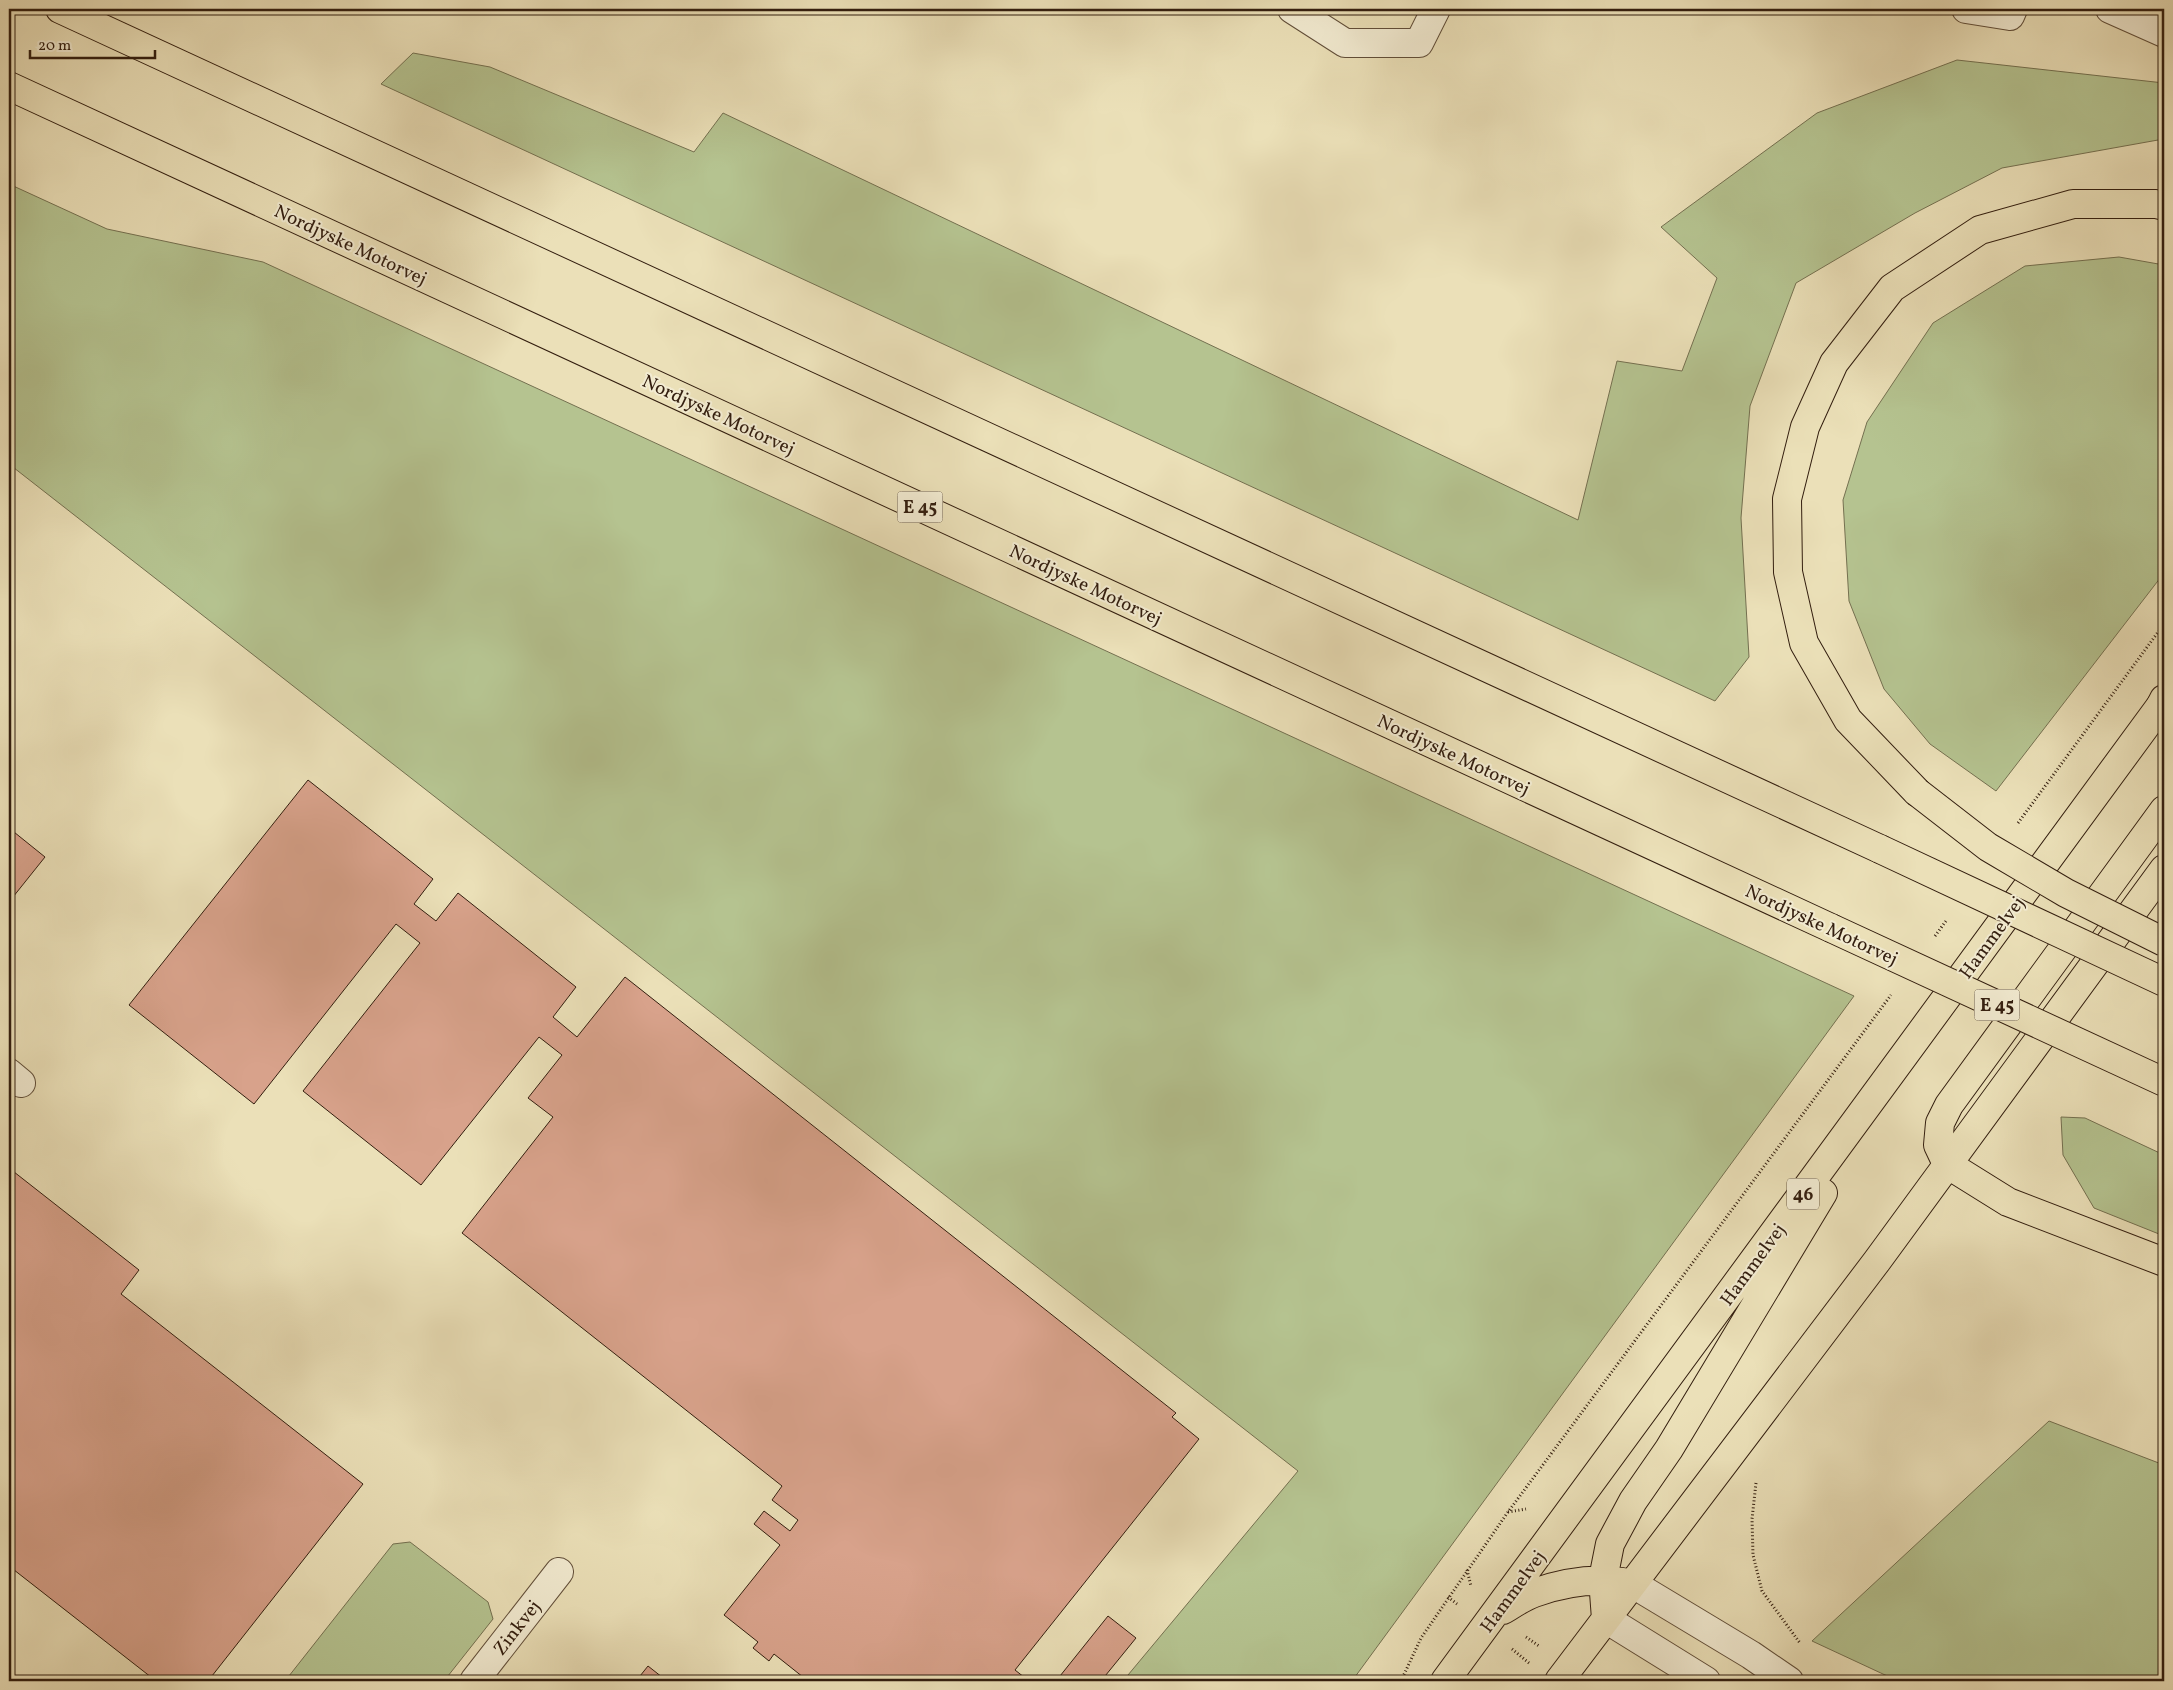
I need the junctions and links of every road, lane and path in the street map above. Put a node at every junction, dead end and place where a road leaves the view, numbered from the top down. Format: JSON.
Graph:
{"nodes":[{"id":1,"x":60,"y":9,"type":"edge"},
{"id":2,"x":1292,"y":9,"type":"edge"},
{"id":3,"x":1436,"y":9,"type":"edge"},
{"id":4,"x":1966,"y":9,"type":"edge"},
{"id":5,"x":2014,"y":9,"type":"edge"},
{"id":6,"x":2110,"y":9,"type":"edge"},
{"id":7,"x":2164,"y":33,"type":"edge"},
{"id":8,"x":9,"y":86,"type":"edge"},
{"id":9,"x":2164,"y":206,"type":"edge"},
{"id":10,"x":2164,"y":624,"type":"edge"},
{"id":11,"x":2163,"y":702,"type":"edge"},
{"id":12,"x":2164,"y":810,"type":"edge"},
{"id":13,"x":2012,"y":831,"type":"dead end"},
{"id":14,"x":2164,"y":869,"type":"edge"},
{"id":15,"x":1948,"y":918,"type":"dead end"},
{"id":16,"x":1930,"y":942,"type":"dead end"},
{"id":17,"x":2164,"y":942,"type":"edge"},
{"id":18,"x":2164,"y":982,"type":"edge"},
{"id":19,"x":1895,"y":990,"type":"dead end"},
{"id":20,"x":1913,"y":1044,"type":"junction"},
{"id":21,"x":2164,"y":1082,"type":"edge"},
{"id":22,"x":1947,"y":1164,"type":"junction"},
{"id":23,"x":2164,"y":1262,"type":"edge"},
{"id":24,"x":1757,"y":1473,"type":"dead end"},
{"id":25,"x":559,"y":1572,"type":"dead end"},
{"id":26,"x":1603,"y":1579,"type":"junction"},
{"id":27,"x":1633,"y":1584,"type":"junction"},
{"id":28,"x":1495,"y":1615,"type":"junction"},
{"id":29,"x":1606,"y":1620,"type":"junction"},
{"id":30,"x":1805,"y":1650,"type":"dead end"},
{"id":31,"x":474,"y":1681,"type":"edge"},
{"id":32,"x":1402,"y":1681,"type":"edge"},
{"id":33,"x":1445,"y":1681,"type":"edge"},
{"id":34,"x":1560,"y":1681,"type":"edge"},
{"id":35,"x":1706,"y":1681,"type":"edge"},
{"id":36,"x":1789,"y":1681,"type":"edge"}],
"edges":[{"from":1,"to":18,"type":"main road","bridge":true},
{"from":2,"to":3,"type":"street"},
{"from":4,"to":5,"type":"street"},
{"from":6,"to":7,"type":"street"},
{"from":8,"to":21,"type":"main road","name":"Nordjyske Motorvej","number":"E 45","bridge":true},
{"from":9,"to":17,"type":"main road","bridge":true},
{"from":10,"to":13,"type":"path"},
{"from":11,"to":20,"type":"main road","name":"Hammelvej","number":"46"},
{"from":12,"to":22,"type":"main road"},
{"from":14,"to":22,"type":"main road"},
{"from":15,"to":16,"type":"path"},
{"from":19,"to":32,"type":"path"},
{"from":20,"to":26,"type":"main road"},
{"from":20,"to":28,"type":"main road","name":"Hammelvej","number":"46"},
{"from":22,"to":23,"type":"main road"},
{"from":22,"to":27,"type":"main road"},
{"from":24,"to":30,"type":"path"},
{"from":25,"to":31,"type":"street","name":"Zinkvej"},
{"from":26,"to":27,"type":"main road"},
{"from":26,"to":28,"type":"main road"},
{"from":26,"to":29,"type":"main road"},
{"from":27,"to":29,"type":"main road"},
{"from":27,"to":36,"type":"street"},
{"from":28,"to":33,"type":"main road","name":"Hammelvej","number":"46"},
{"from":29,"to":34,"type":"main road"},
{"from":29,"to":35,"type":"street"}]}
